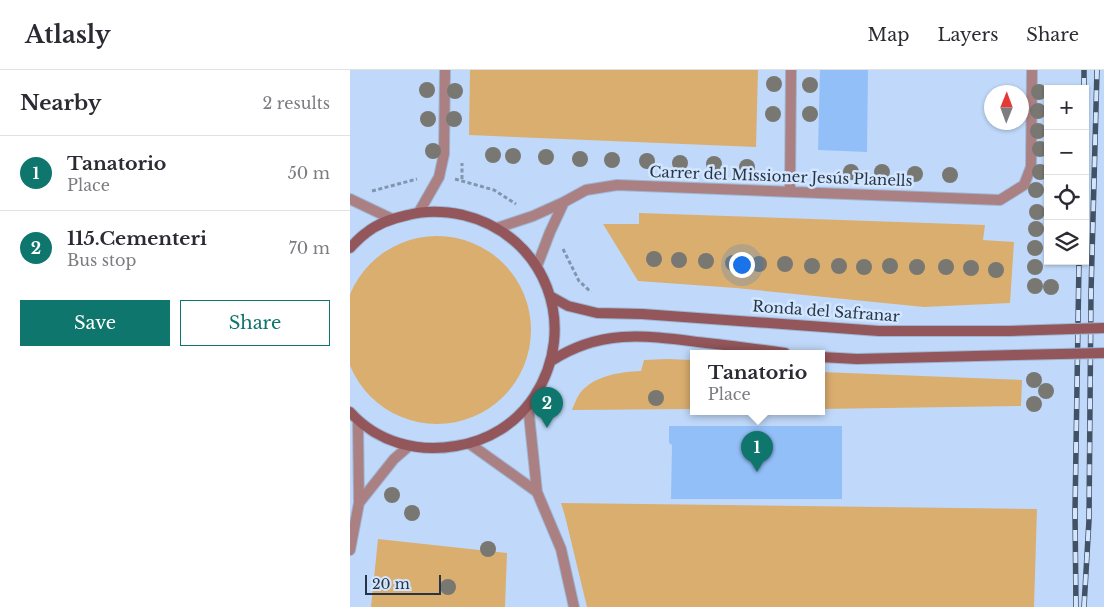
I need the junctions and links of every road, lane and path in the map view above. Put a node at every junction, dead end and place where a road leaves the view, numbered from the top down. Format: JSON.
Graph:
{"nodes":[{"id":1,"x":445,"y":70,"type":"edge"},
{"id":2,"x":791,"y":70,"type":"edge"},
{"id":3,"x":1032,"y":70,"type":"edge"},
{"id":4,"x":439,"y":177,"type":"junction"},
{"id":5,"x":790,"y":192,"type":"junction"},
{"id":6,"x":351,"y":200,"type":"edge"},
{"id":7,"x":564,"y":202,"type":"junction"},
{"id":8,"x":420,"y":212,"type":"junction"},
{"id":9,"x":533,"y":216,"type":"junction"},
{"id":10,"x":392,"y":219,"type":"junction"},
{"id":11,"x":498,"y":228,"type":"junction"},
{"id":12,"x":550,"y":232,"type":"junction"},
{"id":13,"x":350,"y":248,"type":"edge"},
{"id":14,"x":537,"y":266,"type":"junction"},
{"id":15,"x":592,"y":293,"type":"dead end"},
{"id":16,"x":550,"y":296,"type":"junction"},
{"id":17,"x":1104,"y":328,"type":"edge"},
{"id":18,"x":761,"y":350,"type":"edge"},
{"id":19,"x":1104,"y":353,"type":"edge"},
{"id":20,"x":825,"y":357,"type":"edge"},
{"id":21,"x":551,"y":361,"type":"junction"},
{"id":22,"x":528,"y":405,"type":"junction"},
{"id":23,"x":350,"y":412,"type":"edge"},
{"id":24,"x":358,"y":421,"type":"junction"},
{"id":25,"x":470,"y":444,"type":"junction"},
{"id":26,"x":409,"y":446,"type":"junction"},
{"id":27,"x":537,"y":492,"type":"junction"},
{"id":28,"x":360,"y":503,"type":"junction"},
{"id":29,"x":350,"y":550,"type":"edge"},
{"id":30,"x":574,"y":607,"type":"edge"}],
"edges":[{"from":1,"to":4,"type":"street"},
{"from":2,"to":5,"type":"street"},
{"from":3,"to":5,"type":"street","name":"Carrer del Missioner Jesús Planells"},
{"from":4,"to":6,"type":"path"},
{"from":4,"to":8,"type":"street"},
{"from":4,"to":9,"type":"path"},
{"from":5,"to":7,"type":"street","name":"Carrer del Missioner Jesús Planells"},
{"from":6,"to":10,"type":"street"},
{"from":7,"to":9,"type":"street","name":"Carrer del Missioner Jesús Planells"},
{"from":7,"to":12,"type":"street"},
{"from":8,"to":10,"type":"street"},
{"from":8,"to":11,"type":"street"},
{"from":9,"to":11,"type":"street","name":"Carrer del Missioner Jesús Planells"},
{"from":10,"to":13,"type":"street"},
{"from":11,"to":14,"type":"street"},
{"from":12,"to":14,"type":"street"},
{"from":12,"to":15,"type":"path"},
{"from":14,"to":16,"type":"street"},
{"from":16,"to":17,"type":"street","name":"Ronda del Safranar","bridge":true},
{"from":16,"to":21,"type":"street"},
{"from":18,"to":21,"type":"street"},
{"from":19,"to":20,"type":"street","bridge":true},
{"from":21,"to":22,"type":"street"},
{"from":22,"to":25,"type":"street"},
{"from":22,"to":27,"type":"street"},
{"from":23,"to":24,"type":"street"},
{"from":24,"to":26,"type":"street"},
{"from":24,"to":28,"type":"street"},
{"from":25,"to":26,"type":"street"},
{"from":25,"to":27,"type":"street"},
{"from":26,"to":28,"type":"street"},
{"from":27,"to":30,"type":"street"},
{"from":28,"to":29,"type":"street"}]}
